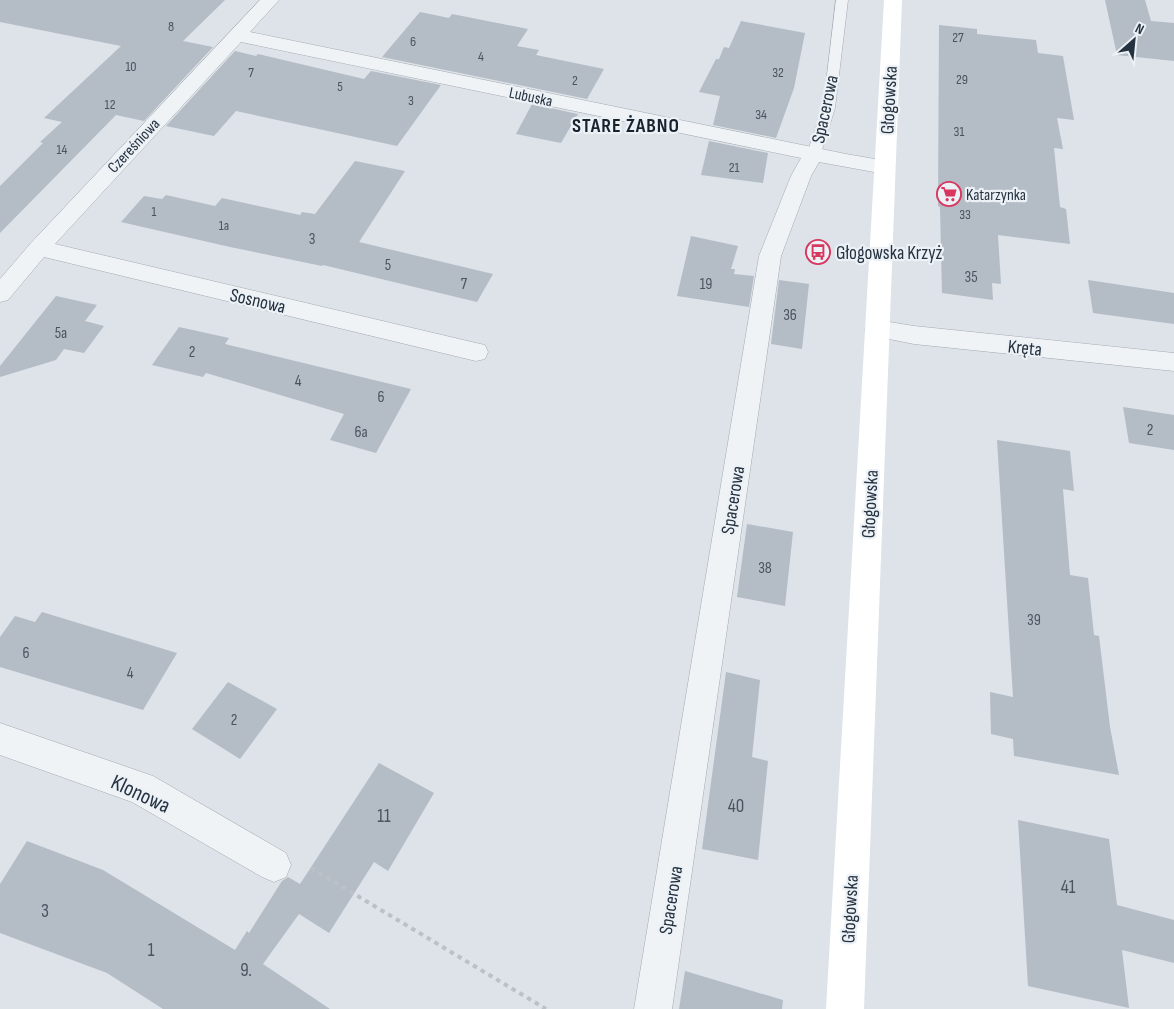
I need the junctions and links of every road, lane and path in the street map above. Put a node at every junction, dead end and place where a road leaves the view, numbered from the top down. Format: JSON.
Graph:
{"nodes":[{"id":1,"x":270,"y":0,"type":"edge"},
{"id":2,"x":842,"y":0,"type":"edge"},
{"id":3,"x":893,"y":0,"type":"edge"},
{"id":4,"x":236,"y":35,"type":"junction"},
{"id":5,"x":814,"y":153,"type":"junction"},
{"id":6,"x":884,"y":167,"type":"junction"},
{"id":7,"x":39,"y":248,"type":"junction"},
{"id":8,"x":0,"y":294,"type":"edge"},
{"id":9,"x":877,"y":329,"type":"junction"},
{"id":10,"x":476,"y":352,"type":"dead end"},
{"id":11,"x":1174,"y":362,"type":"edge"},
{"id":12,"x":0,"y":739,"type":"edge"},
{"id":13,"x":274,"y":865,"type":"joint"},
{"id":14,"x":546,"y":1009,"type":"edge"},
{"id":15,"x":653,"y":1009,"type":"edge"},
{"id":16,"x":845,"y":1009,"type":"edge"}],
"edges":[{"from":1,"to":4,"type":"street","name":"Czereśniowa"},
{"from":2,"to":5,"type":"lane","name":"Spacerowa"},
{"from":3,"to":6,"type":"street","name":"Głogowska"},
{"from":4,"to":5,"type":"street","name":"Lubuska"},
{"from":4,"to":7,"type":"street","name":"Czereśniowa"},
{"from":5,"to":6,"type":"street","name":"Lubuska"},
{"from":5,"to":15,"type":"street","name":"Spacerowa"},
{"from":6,"to":9,"type":"street","name":"Głogowska"},
{"from":7,"to":8,"type":"street","name":"Czereśniowa"},
{"from":7,"to":10,"type":"street","name":"Sosnowa"},
{"from":9,"to":11,"type":"street","name":"Kręta"},
{"from":9,"to":16,"type":"street","name":"Głogowska"},
{"from":12,"to":13,"type":"street","name":"Klonowa"},
{"from":13,"to":14,"type":"path"}]}
